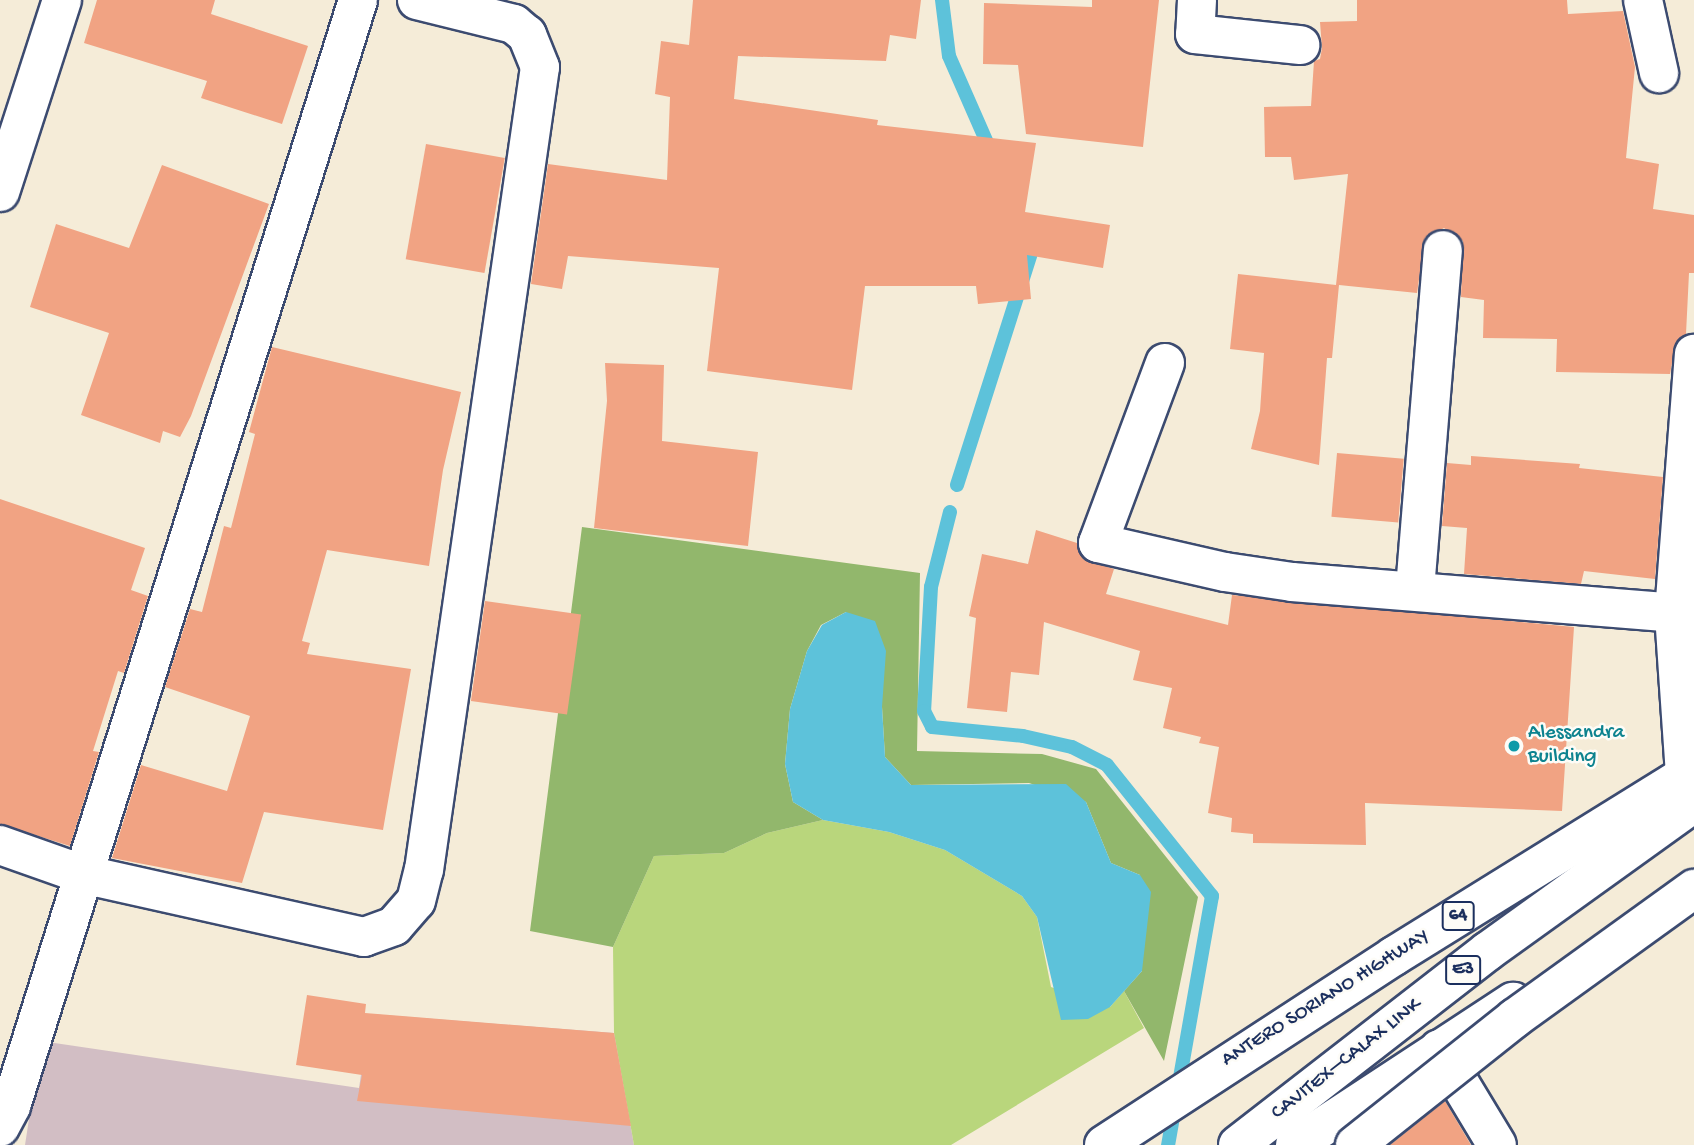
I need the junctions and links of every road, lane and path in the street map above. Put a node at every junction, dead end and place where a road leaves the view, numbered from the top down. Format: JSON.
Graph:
{"nodes":[{"id":1,"x":62,"y":0,"type":"edge"},
{"id":2,"x":358,"y":0,"type":"edge"},
{"id":3,"x":417,"y":0,"type":"edge"},
{"id":4,"x":1196,"y":0,"type":"edge"},
{"id":5,"x":1643,"y":0,"type":"edge"},
{"id":6,"x":1300,"y":45,"type":"dead end"},
{"id":7,"x":1659,"y":73,"type":"dead end"},
{"id":8,"x":0,"y":192,"type":"edge"},
{"id":9,"x":1443,"y":250,"type":"dead end"},
{"id":10,"x":1694,"y":355,"type":"edge"},
{"id":11,"x":1165,"y":363,"type":"dead end"},
{"id":12,"x":1415,"y":589,"type":"junction"},
{"id":13,"x":1684,"y":611,"type":"edge"},
{"id":14,"x":1691,"y":783,"type":"edge"},
{"id":15,"x":0,"y":845,"type":"edge"},
{"id":16,"x":82,"y":874,"type":"junction"},
{"id":17,"x":1694,"y":889,"type":"edge"},
{"id":18,"x":1439,"y":1049,"type":"junction"},
{"id":19,"x":0,"y":1127,"type":"edge"},
{"id":20,"x":1104,"y":1145,"type":"edge"},
{"id":21,"x":1238,"y":1145,"type":"edge"},
{"id":22,"x":1295,"y":1145,"type":"edge"},
{"id":23,"x":1354,"y":1145,"type":"edge"},
{"id":24,"x":1497,"y":1145,"type":"edge"}],
"edges":[{"from":1,"to":8,"type":"main road"},
{"from":2,"to":16,"type":"main road"},
{"from":3,"to":16,"type":"main road"},
{"from":4,"to":6,"type":"main road"},
{"from":5,"to":7,"type":"main road"},
{"from":9,"to":12,"type":"main road"},
{"from":10,"to":13,"type":"main road"},
{"from":11,"to":12,"type":"main road"},
{"from":12,"to":13,"type":"main road"},
{"from":13,"to":14,"type":"main road"},
{"from":14,"to":20,"type":"main road","name":"ANTERO SORIANO HIGHWAY","number":"64"},
{"from":14,"to":21,"type":"main road","name":"CAVITEX–CALAX LINK","number":"E3"},
{"from":15,"to":16,"type":"main road"},
{"from":16,"to":19,"type":"main road"},
{"from":17,"to":18,"type":"main road"},
{"from":17,"to":23,"type":"main road","bridge":true},
{"from":18,"to":22,"type":"main road"},
{"from":18,"to":24,"type":"main road"}]}
